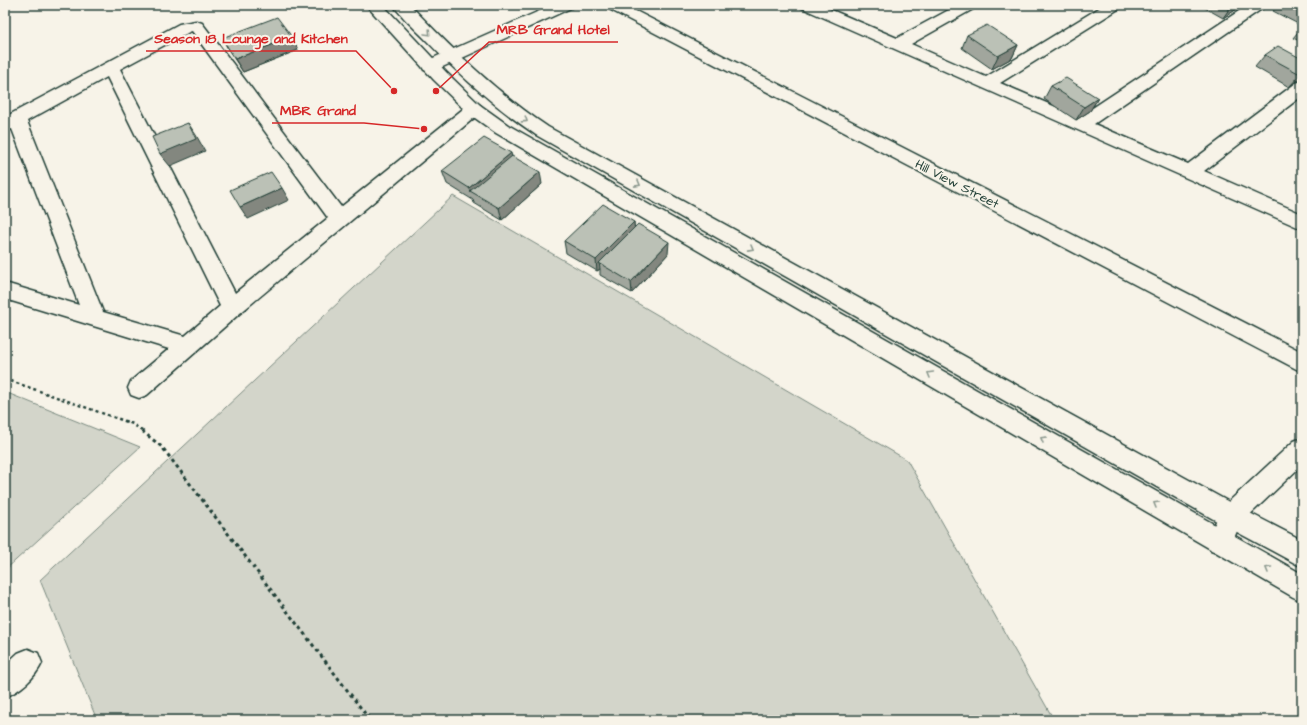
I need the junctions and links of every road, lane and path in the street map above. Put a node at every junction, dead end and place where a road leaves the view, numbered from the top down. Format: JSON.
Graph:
{"nodes":[{"id":1,"x":374,"y":5,"type":"edge"},
{"id":2,"x":401,"y":5,"type":"edge"},
{"id":3,"x":566,"y":5,"type":"edge"},
{"id":4,"x":612,"y":5,"type":"edge"},
{"id":5,"x":807,"y":5,"type":"edge"},
{"id":6,"x":970,"y":5,"type":"edge"},
{"id":7,"x":1115,"y":5,"type":"edge"},
{"id":8,"x":1258,"y":5,"type":"edge"},
{"id":9,"x":897,"y":45,"type":"junction"},
{"id":10,"x":450,"y":57,"type":"junction"},
{"id":11,"x":430,"y":66,"type":"junction"},
{"id":12,"x":111,"y":68,"type":"junction"},
{"id":13,"x":986,"y":84,"type":"junction"},
{"id":14,"x":1302,"y":87,"type":"edge"},
{"id":15,"x":474,"y":109,"type":"junction"},
{"id":16,"x":11,"y":122,"type":"edge"},
{"id":17,"x":1080,"y":125,"type":"junction"},
{"id":18,"x":1189,"y":173,"type":"junction"},
{"id":19,"x":340,"y":220,"type":"junction"},
{"id":20,"x":1302,"y":222,"type":"edge"},
{"id":21,"x":5,"y":291,"type":"edge"},
{"id":22,"x":232,"y":308,"type":"junction"},
{"id":23,"x":95,"y":318,"type":"junction"},
{"id":24,"x":188,"y":346,"type":"junction"},
{"id":25,"x":1302,"y":363,"type":"edge"},
{"id":26,"x":5,"y":379,"type":"edge"},
{"id":27,"x":139,"y":388,"type":"dead end"},
{"id":28,"x":1302,"y":449,"type":"edge"},
{"id":29,"x":1231,"y":516,"type":"junction"},
{"id":30,"x":1220,"y":540,"type":"junction"},
{"id":31,"x":1302,"y":554,"type":"edge"},
{"id":32,"x":1302,"y":588,"type":"edge"},
{"id":33,"x":28,"y":664,"type":"dead end"},
{"id":34,"x":5,"y":683,"type":"edge"},
{"id":35,"x":370,"y":720,"type":"edge"}],
"edges":[{"from":1,"to":11,"type":"street"},
{"from":2,"to":10,"type":"street","one_way":true},
{"from":3,"to":10,"type":"street"},
{"from":4,"to":25,"type":"street","name":"Hill View Street"},
{"from":5,"to":9,"type":"street"},
{"from":6,"to":9,"type":"street"},
{"from":7,"to":13,"type":"street"},
{"from":8,"to":17,"type":"street"},
{"from":9,"to":13,"type":"street"},
{"from":10,"to":11,"type":"street"},
{"from":10,"to":29,"type":"street","one_way":true},
{"from":11,"to":15,"type":"street"},
{"from":12,"to":16,"type":"street"},
{"from":12,"to":19,"type":"street"},
{"from":12,"to":22,"type":"street"},
{"from":13,"to":17,"type":"street"},
{"from":14,"to":18,"type":"street"},
{"from":15,"to":19,"type":"street"},
{"from":30,"to":15,"type":"street","one_way":true},
{"from":16,"to":23,"type":"street"},
{"from":17,"to":18,"type":"street"},
{"from":18,"to":20,"type":"street"},
{"from":19,"to":22,"type":"street"},
{"from":21,"to":23,"type":"street"},
{"from":22,"to":24,"type":"street"},
{"from":23,"to":24,"type":"street"},
{"from":24,"to":27,"type":"street"},
{"from":26,"to":35,"type":"path"},
{"from":28,"to":29,"type":"street"},
{"from":29,"to":30,"type":"street"},
{"from":29,"to":31,"type":"street"},
{"from":32,"to":30,"type":"street","one_way":true},
{"from":33,"to":34,"type":"street"}]}
